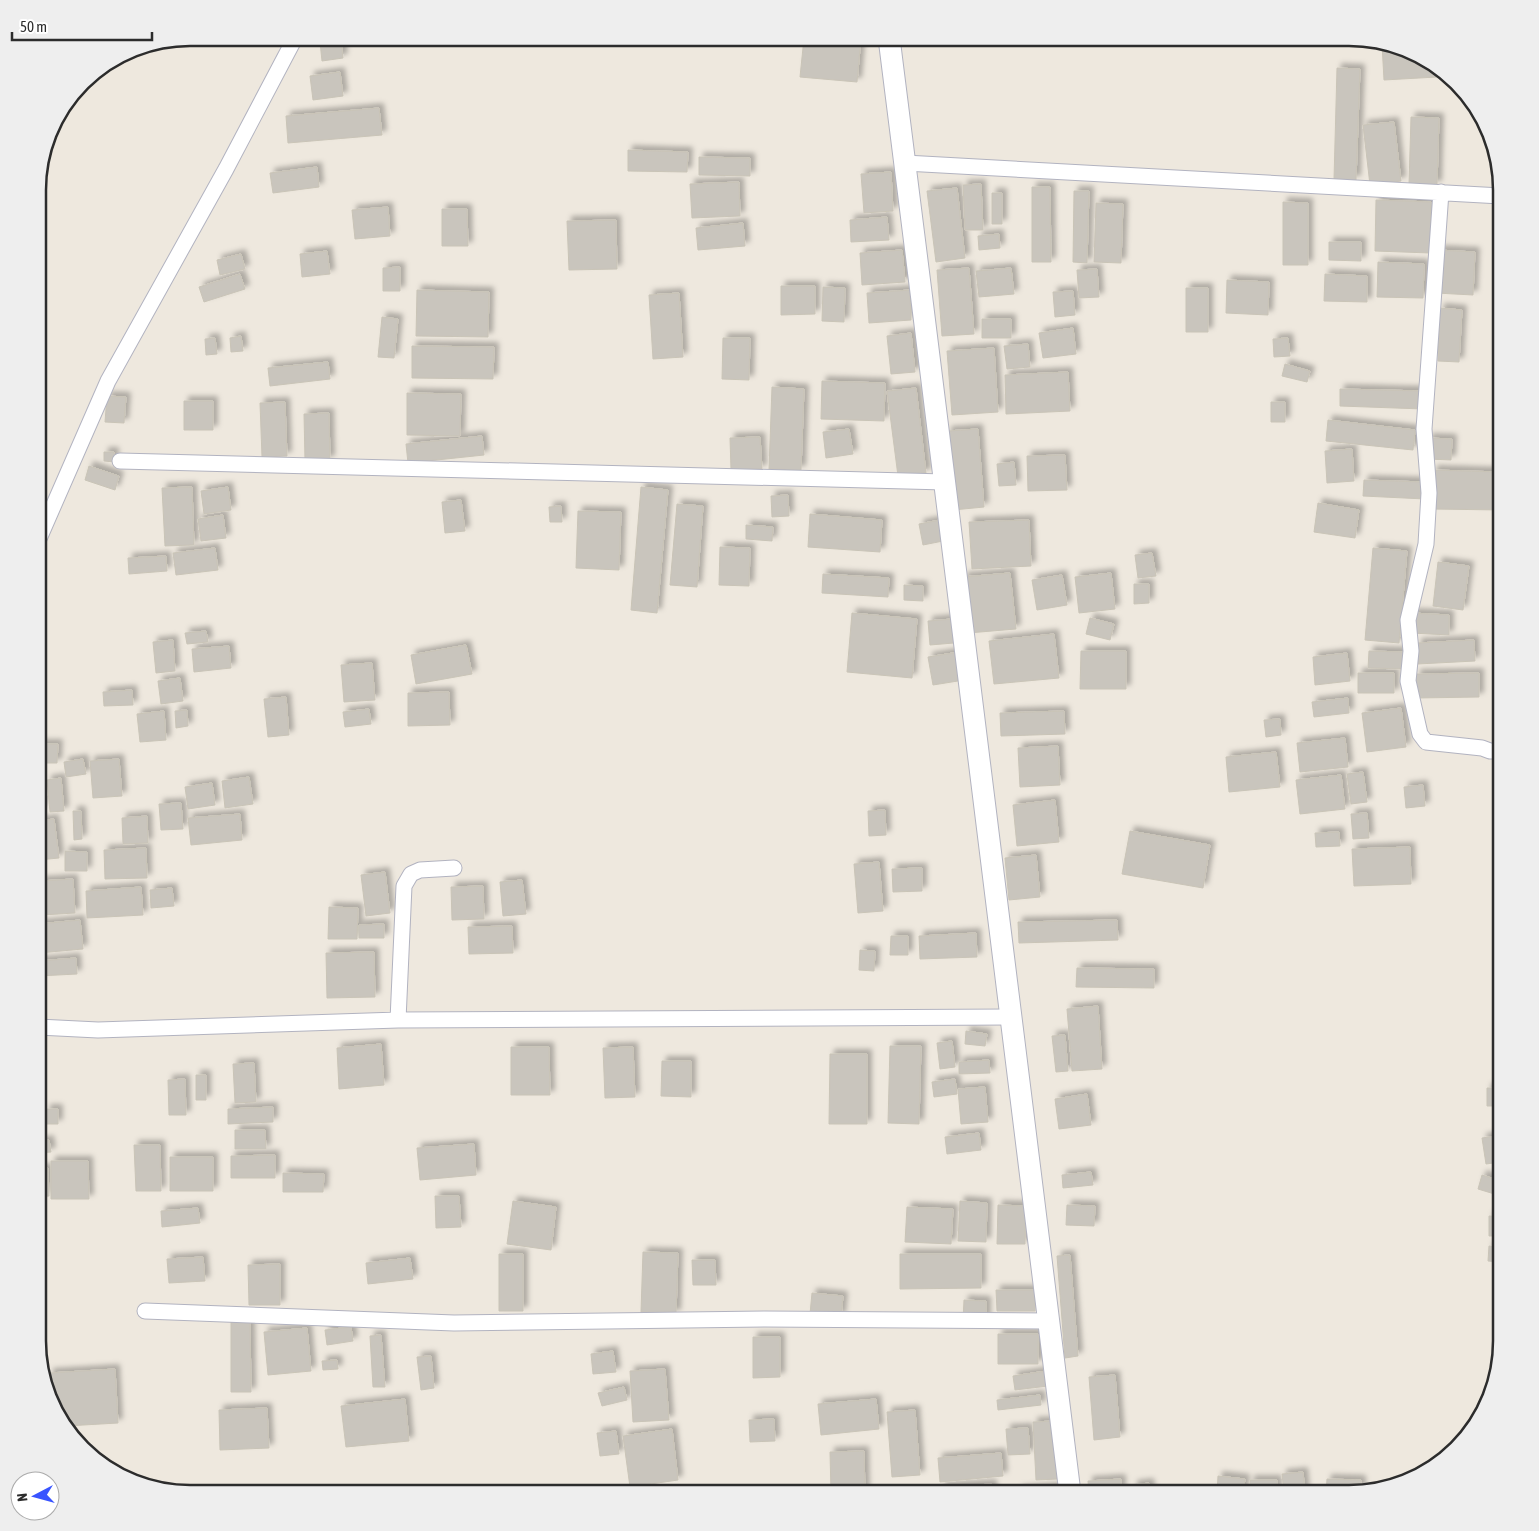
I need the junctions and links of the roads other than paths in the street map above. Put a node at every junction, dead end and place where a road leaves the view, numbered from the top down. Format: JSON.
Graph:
{"nodes":[{"id":1,"x":291,"y":46,"type":"edge"},
{"id":2,"x":890,"y":47,"type":"edge"},
{"id":3,"x":905,"y":163,"type":"junction"},
{"id":4,"x":1441,"y":192,"type":"junction"},
{"id":5,"x":1493,"y":195,"type":"edge"},
{"id":6,"x":120,"y":461,"type":"dead end"},
{"id":7,"x":945,"y":482,"type":"junction"},
{"id":8,"x":47,"y":521,"type":"edge"},
{"id":9,"x":1493,"y":751,"type":"edge"},
{"id":10,"x":454,"y":868,"type":"dead end"},
{"id":11,"x":1010,"y":1017,"type":"junction"},
{"id":12,"x":398,"y":1020,"type":"junction"},
{"id":13,"x":46,"y":1027,"type":"edge"},
{"id":14,"x":145,"y":1311,"type":"dead end"},
{"id":15,"x":1048,"y":1321,"type":"junction"},
{"id":16,"x":1069,"y":1485,"type":"edge"}],
"edges":[{"from":1,"to":8,"type":"street"},
{"from":2,"to":3,"type":"main road"},
{"from":3,"to":4,"type":"street"},
{"from":3,"to":7,"type":"main road"},
{"from":4,"to":5,"type":"street"},
{"from":4,"to":9,"type":"street"},
{"from":6,"to":7,"type":"street"},
{"from":7,"to":11,"type":"main road"},
{"from":10,"to":12,"type":"street"},
{"from":11,"to":12,"type":"street"},
{"from":11,"to":15,"type":"main road"},
{"from":12,"to":13,"type":"street"},
{"from":14,"to":15,"type":"street"},
{"from":15,"to":16,"type":"main road"}]}
